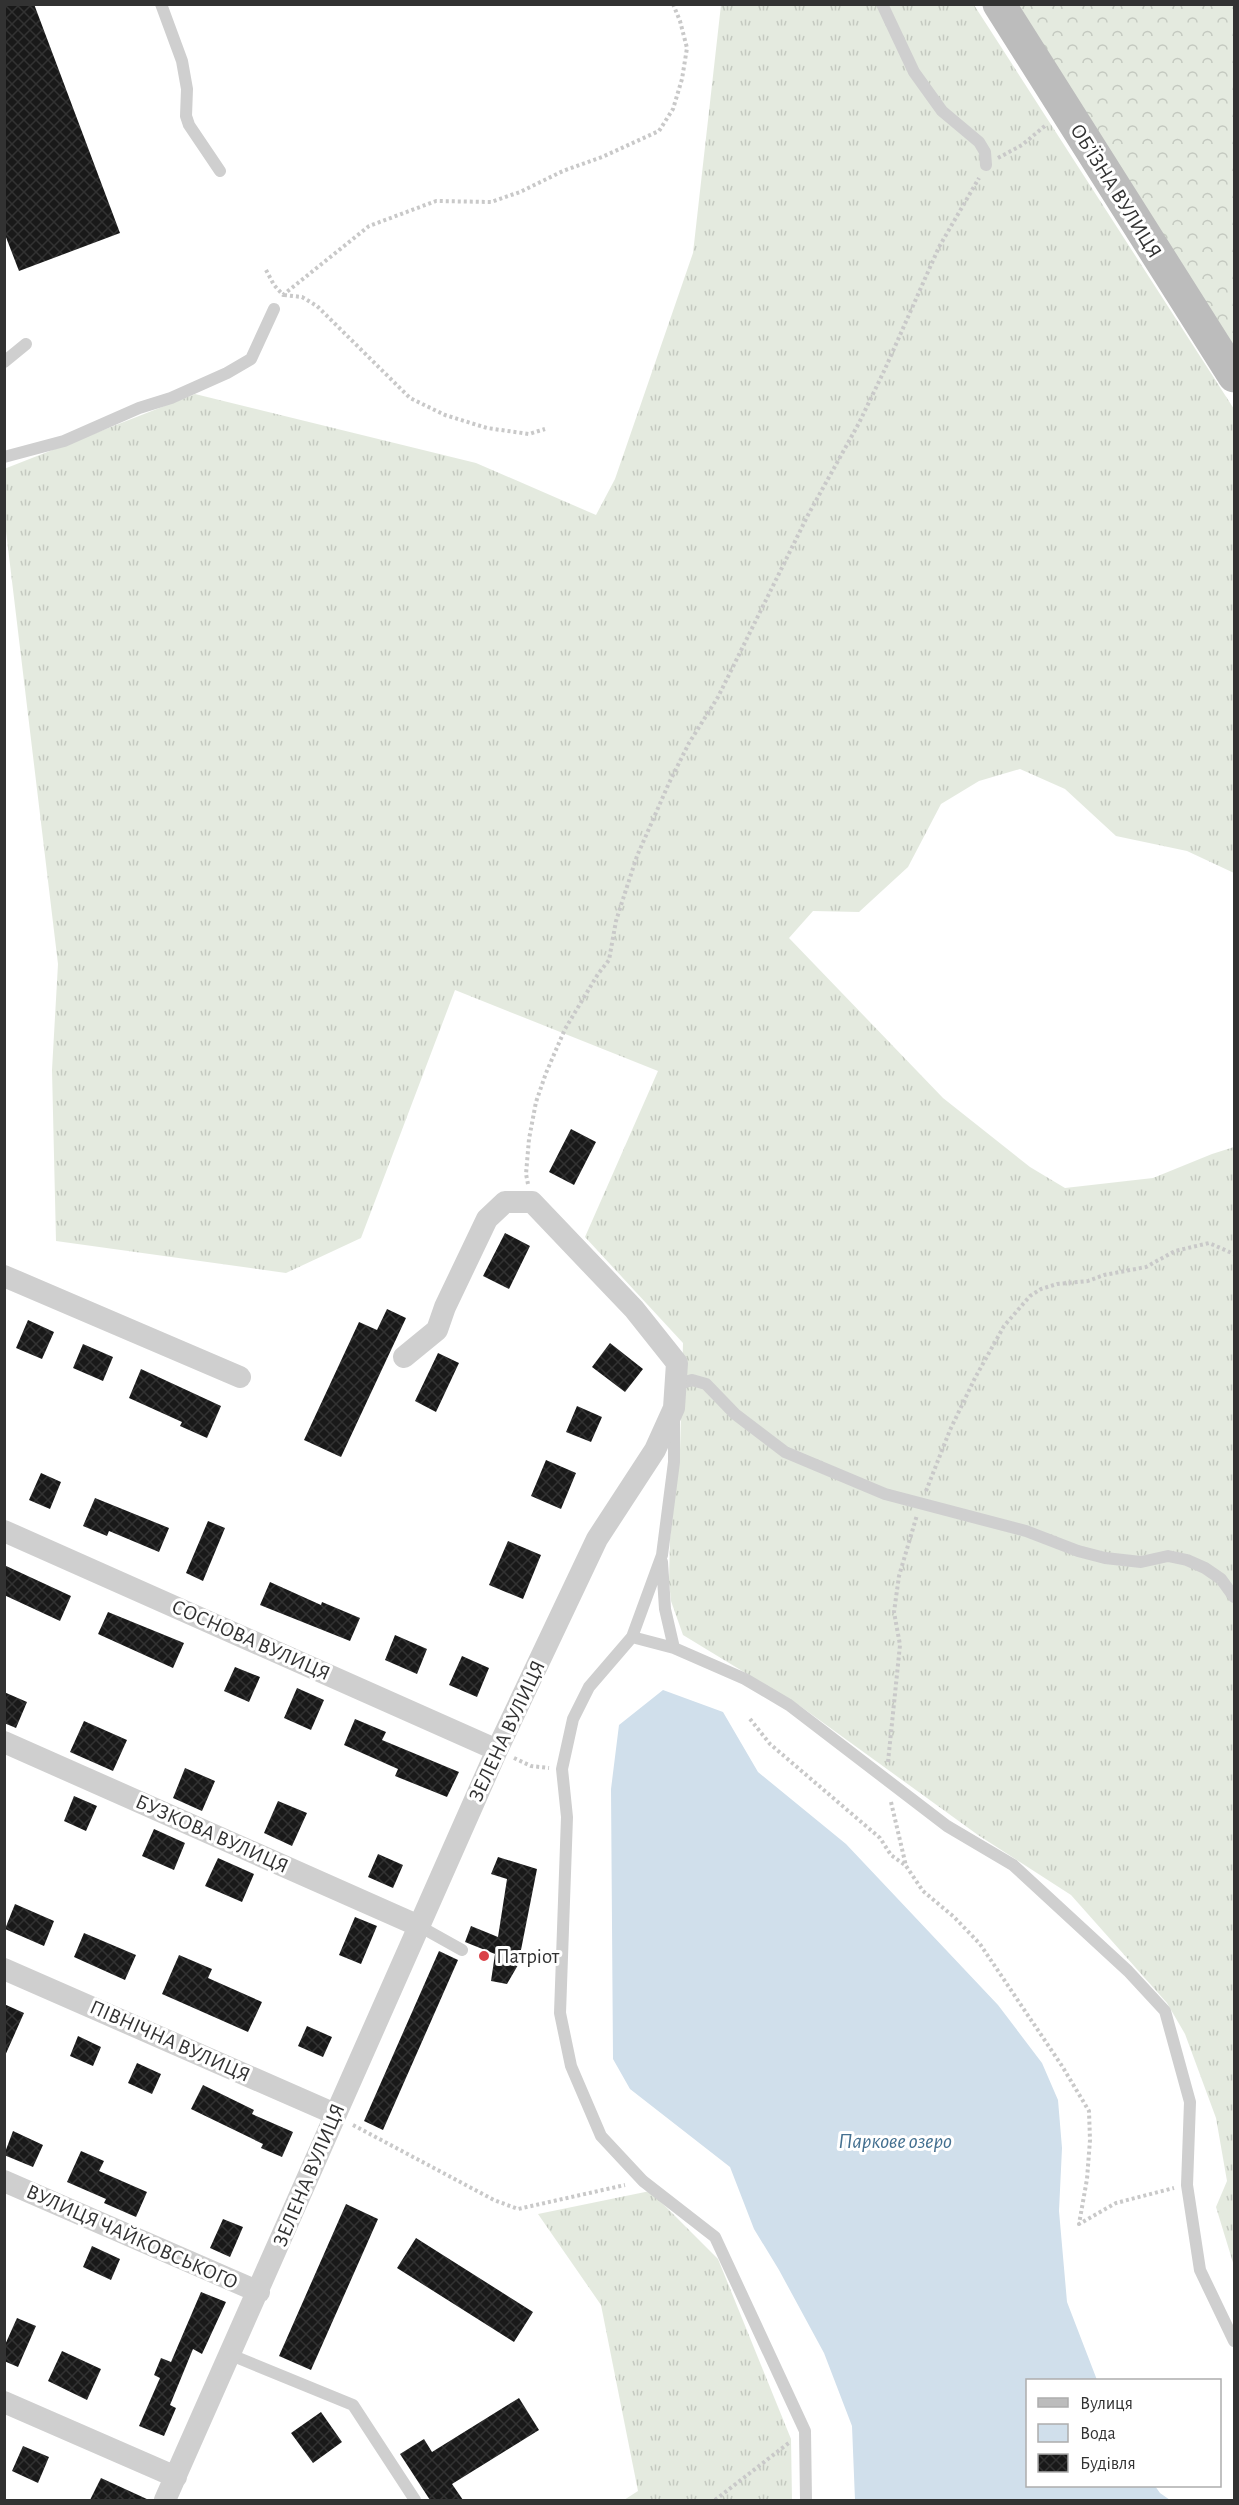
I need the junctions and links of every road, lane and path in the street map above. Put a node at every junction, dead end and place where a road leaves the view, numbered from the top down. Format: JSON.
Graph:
{"nodes":[{"id":1,"x":161,"y":4,"type":"edge"},
{"id":2,"x":673,"y":4,"type":"edge"},
{"id":3,"x":882,"y":4,"type":"edge"},
{"id":4,"x":999,"y":4,"type":"edge"},
{"id":5,"x":1065,"y":110,"type":"junction"},
{"id":6,"x":986,"y":165,"type":"junction"},
{"id":7,"x":220,"y":171,"type":"dead end"},
{"id":8,"x":266,"y":270,"type":"dead end"},
{"id":9,"x":283,"y":295,"type":"junction"},
{"id":10,"x":274,"y":309,"type":"joint"},
{"id":11,"x":26,"y":344,"type":"dead end"},
{"id":12,"x":4,"y":362,"type":"edge"},
{"id":13,"x":1234,"y":376,"type":"edge"},
{"id":14,"x":545,"y":429,"type":"dead end"},
{"id":15,"x":4,"y":457,"type":"edge"},
{"id":16,"x":532,"y":1202,"type":"junction"},
{"id":17,"x":1234,"y":1254,"type":"edge"},
{"id":18,"x":4,"y":1276,"type":"edge"},
{"id":19,"x":404,"y":1357,"type":"dead end"},
{"id":20,"x":240,"y":1377,"type":"dead end"},
{"id":21,"x":676,"y":1386,"type":"junction"},
{"id":22,"x":674,"y":1408,"type":"junction"},
{"id":23,"x":921,"y":1503,"type":"junction"},
{"id":24,"x":4,"y":1531,"type":"edge"},
{"id":25,"x":662,"y":1555,"type":"junction"},
{"id":26,"x":1234,"y":1597,"type":"edge"},
{"id":27,"x":632,"y":1637,"type":"junction"},
{"id":28,"x":674,"y":1647,"type":"junction"},
{"id":29,"x":750,"y":1719,"type":"dead end"},
{"id":30,"x":4,"y":1742,"type":"edge"},
{"id":31,"x":497,"y":1750,"type":"junction"},
{"id":32,"x":562,"y":1769,"type":"junction"},
{"id":33,"x":886,"y":1781,"type":"junction"},
{"id":34,"x":906,"y":1866,"type":"junction"},
{"id":35,"x":419,"y":1926,"type":"junction"},
{"id":36,"x":462,"y":1950,"type":"dead end"},
{"id":37,"x":4,"y":1969,"type":"edge"},
{"id":38,"x":334,"y":2114,"type":"junction"},
{"id":39,"x":4,"y":2181,"type":"edge"},
{"id":40,"x":643,"y":2181,"type":"junction"},
{"id":41,"x":1187,"y":2185,"type":"junction"},
{"id":42,"x":259,"y":2292,"type":"junction"},
{"id":43,"x":1234,"y":2341,"type":"edge"},
{"id":44,"x":231,"y":2355,"type":"junction"},
{"id":45,"x":4,"y":2402,"type":"edge"},
{"id":46,"x":805,"y":2431,"type":"junction"},
{"id":47,"x":176,"y":2477,"type":"junction"},
{"id":48,"x":165,"y":2500,"type":"edge"},
{"id":49,"x":415,"y":2500,"type":"edge"},
{"id":50,"x":715,"y":2500,"type":"edge"},
{"id":51,"x":807,"y":2500,"type":"edge"}],
"edges":[{"from":1,"to":7,"type":"lane"},
{"from":2,"to":9,"type":"path"},
{"from":3,"to":6,"type":"lane"},
{"from":4,"to":5,"type":"main road","name":"ОБ’ЇЗНА ВУЛИЦЯ"},
{"from":5,"to":6,"type":"path"},
{"from":5,"to":13,"type":"main road","name":"ОБ’ЇЗНА ВУЛИЦЯ"},
{"from":6,"to":16,"type":"path"},
{"from":8,"to":9,"type":"path"},
{"from":9,"to":10,"type":"path"},
{"from":9,"to":14,"type":"path"},
{"from":10,"to":15,"type":"lane"},
{"from":11,"to":12,"type":"lane"},
{"from":16,"to":19,"type":"street"},
{"from":16,"to":21,"type":"street","name":"ЗЕЛЕНА ВУЛИЦЯ"},
{"from":17,"to":23,"type":"path"},
{"from":18,"to":20,"type":"street"},
{"from":21,"to":22,"type":"street","name":"ЗЕЛЕНА ВУЛИЦЯ"},
{"from":21,"to":23,"type":"lane"},
{"from":22,"to":25,"type":"lane"},
{"from":22,"to":31,"type":"street","name":"ЗЕЛЕНА ВУЛИЦЯ"},
{"from":23,"to":26,"type":"lane"},
{"from":23,"to":33,"type":"path"},
{"from":24,"to":31,"type":"street","name":"СОСНОВА ВУЛИЦЯ"},
{"from":25,"to":27,"type":"lane"},
{"from":25,"to":28,"type":"lane"},
{"from":27,"to":28,"type":"lane"},
{"from":27,"to":32,"type":"lane"},
{"from":28,"to":33,"type":"lane"},
{"from":29,"to":34,"type":"path"},
{"from":30,"to":35,"type":"street","name":"БУЗКОВА ВУЛИЦЯ"},
{"from":31,"to":32,"type":"path"},
{"from":31,"to":35,"type":"street","name":"ЗЕЛЕНА ВУЛИЦЯ"},
{"from":32,"to":40,"type":"lane"},
{"from":33,"to":34,"type":"path"},
{"from":33,"to":41,"type":"lane"},
{"from":34,"to":41,"type":"path"},
{"from":35,"to":36,"type":"lane"},
{"from":35,"to":38,"type":"street","name":"ЗЕЛЕНА ВУЛИЦЯ"},
{"from":37,"to":38,"type":"street","name":"ПІВНІЧНА ВУЛИЦЯ"},
{"from":38,"to":40,"type":"path"},
{"from":38,"to":42,"type":"street","name":"ЗЕЛЕНА ВУЛИЦЯ"},
{"from":39,"to":42,"type":"street","name":"ВУЛИЦЯ ЧАЙКОВСЬКОГО"},
{"from":40,"to":46,"type":"lane"},
{"from":41,"to":43,"type":"lane"},
{"from":42,"to":44,"type":"street","name":"ЗЕЛЕНА ВУЛИЦЯ"},
{"from":44,"to":47,"type":"street","name":"ЗЕЛЕНА ВУЛИЦЯ"},
{"from":44,"to":49,"type":"lane"},
{"from":45,"to":47,"type":"street"},
{"from":46,"to":50,"type":"path"},
{"from":46,"to":51,"type":"lane"},
{"from":47,"to":48,"type":"street","name":"ЗЕЛЕНА ВУЛИЦЯ"}]}
